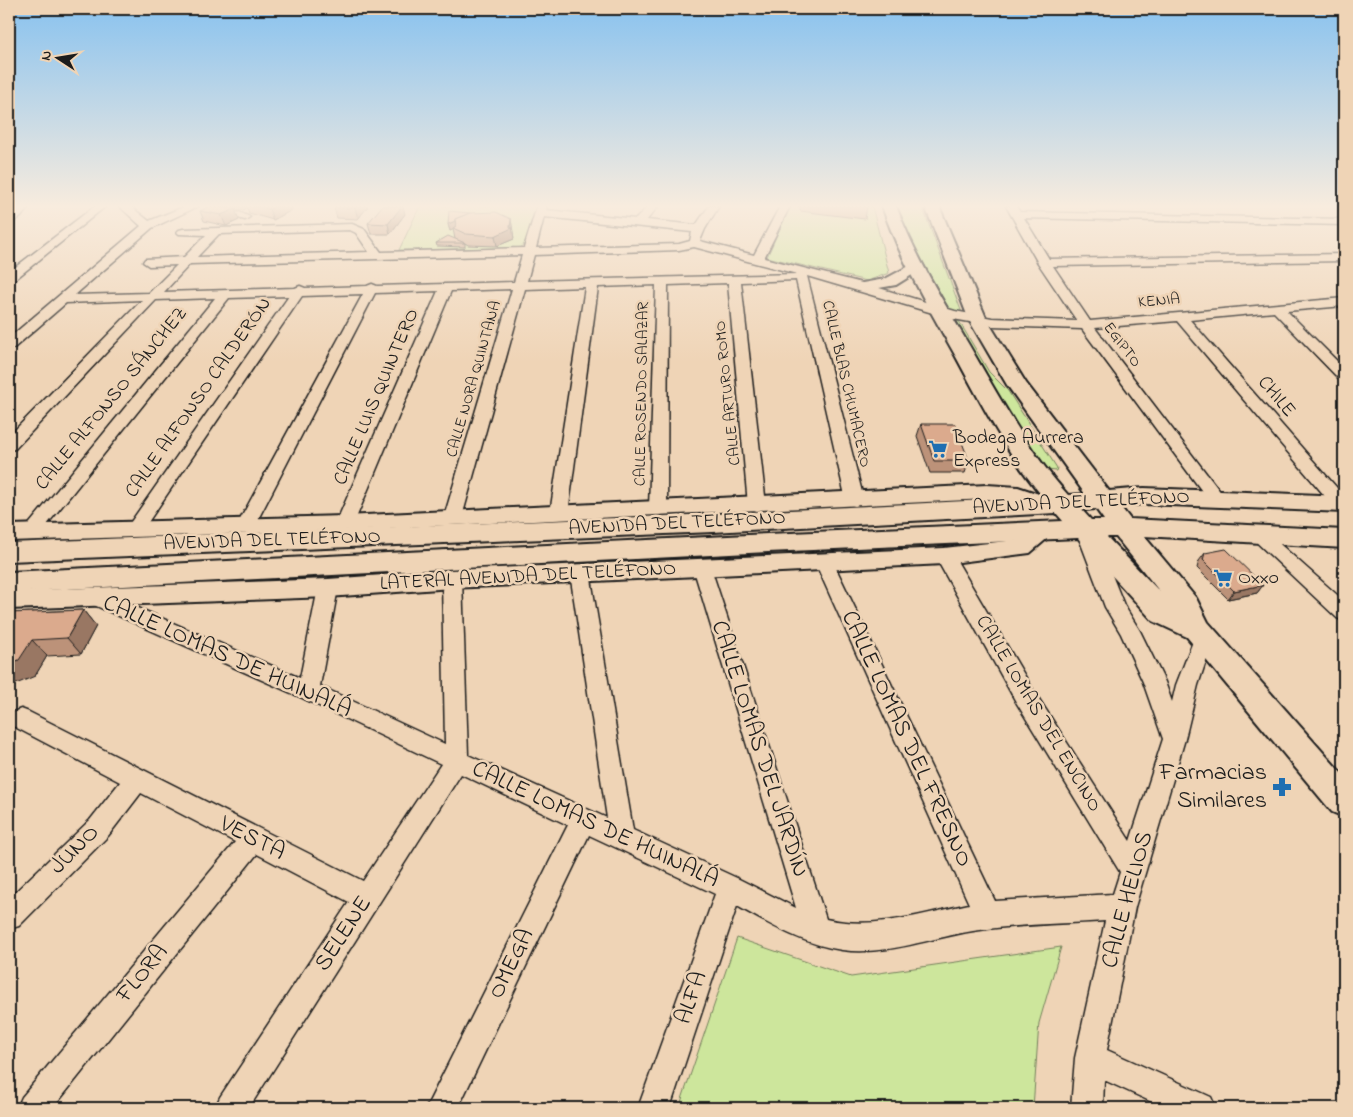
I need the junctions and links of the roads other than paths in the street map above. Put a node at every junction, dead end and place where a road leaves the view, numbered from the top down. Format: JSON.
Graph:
{"nodes":[{"id":1,"x":34,"y":258,"type":"edge"},
{"id":2,"x":110,"y":258,"type":"edge"},
{"id":3,"x":189,"y":258,"type":"edge"},
{"id":4,"x":277,"y":258,"type":"edge"},
{"id":5,"x":526,"y":258,"type":"edge"},
{"id":6,"x":751,"y":258,"type":"edge"},
{"id":7,"x":911,"y":258,"type":"edge"},
{"id":8,"x":953,"y":258,"type":"edge"},
{"id":9,"x":1041,"y":258,"type":"edge"},
{"id":10,"x":1253,"y":258,"type":"edge"},
{"id":11,"x":758,"y":260,"type":"joint"},
{"id":12,"x":186,"y":261,"type":"junction"},
{"id":13,"x":149,"y":262,"type":"dead end"},
{"id":14,"x":1044,"y":263,"type":"junction"},
{"id":15,"x":915,"y":267,"type":"junction"},
{"id":16,"x":809,"y":277,"type":"junction"},
{"id":17,"x":9,"y":278,"type":"edge"},
{"id":18,"x":734,"y":278,"type":"junction"},
{"id":19,"x":662,"y":280,"type":"junction"},
{"id":20,"x":592,"y":282,"type":"junction"},
{"id":21,"x":519,"y":284,"type":"junction"},
{"id":22,"x":446,"y":287,"type":"junction"},
{"id":23,"x":372,"y":288,"type":"junction"},
{"id":24,"x":862,"y":288,"type":"junction"},
{"id":25,"x":300,"y":290,"type":"junction"},
{"id":26,"x":226,"y":292,"type":"junction"},
{"id":27,"x":154,"y":295,"type":"junction"},
{"id":28,"x":63,"y":298,"type":"junction"},
{"id":29,"x":1344,"y":302,"type":"edge"},
{"id":30,"x":1277,"y":308,"type":"junction"},
{"id":31,"x":940,"y":311,"type":"junction"},
{"id":32,"x":1180,"y":317,"type":"junction"},
{"id":33,"x":978,"y":320,"type":"junction"},
{"id":34,"x":1085,"y":325,"type":"junction"},
{"id":35,"x":9,"y":344,"type":"edge"},
{"id":36,"x":1344,"y":376,"type":"edge"},
{"id":37,"x":9,"y":445,"type":"edge"},
{"id":38,"x":1216,"y":498,"type":"junction"},
{"id":39,"x":855,"y":500,"type":"junction"},
{"id":40,"x":1343,"y":504,"type":"edge"},
{"id":41,"x":757,"y":505,"type":"junction"},
{"id":42,"x":658,"y":509,"type":"junction"},
{"id":43,"x":559,"y":513,"type":"junction"},
{"id":44,"x":1113,"y":513,"type":"junction"},
{"id":45,"x":1068,"y":514,"type":"junction"},
{"id":46,"x":712,"y":515,"type":"junction"},
{"id":47,"x":453,"y":518,"type":"junction"},
{"id":48,"x":344,"y":523,"type":"junction"},
{"id":49,"x":245,"y":527,"type":"junction"},
{"id":50,"x":134,"y":530,"type":"junction"},
{"id":51,"x":1042,"y":531,"type":"junction"},
{"id":52,"x":32,"y":532,"type":"junction"},
{"id":53,"x":9,"y":533,"type":"edge"},
{"id":54,"x":1258,"y":534,"type":"junction"},
{"id":55,"x":176,"y":537,"type":"junction"},
{"id":56,"x":1344,"y":539,"type":"edge"},
{"id":57,"x":9,"y":552,"type":"edge"},
{"id":58,"x":770,"y":554,"type":"junction"},
{"id":59,"x":944,"y":556,"type":"junction"},
{"id":60,"x":824,"y":562,"type":"junction"},
{"id":61,"x":702,"y":567,"type":"junction"},
{"id":62,"x":580,"y":573,"type":"junction"},
{"id":63,"x":452,"y":579,"type":"junction"},
{"id":64,"x":9,"y":582,"type":"edge"},
{"id":65,"x":328,"y":588,"type":"junction"},
{"id":66,"x":92,"y":596,"type":"junction"},
{"id":67,"x":9,"y":600,"type":"edge"},
{"id":68,"x":1344,"y":614,"type":"edge"},
{"id":69,"x":1200,"y":633,"type":"junction"},
{"id":70,"x":308,"y":691,"type":"junction"},
{"id":71,"x":21,"y":719,"type":"dead end"},
{"id":72,"x":1174,"y":739,"type":"junction"},
{"id":73,"x":457,"y":760,"type":"junction"},
{"id":74,"x":137,"y":780,"type":"junction"},
{"id":75,"x":1344,"y":801,"type":"edge"},
{"id":76,"x":582,"y":820,"type":"junction"},
{"id":77,"x":622,"y":837,"type":"junction"},
{"id":78,"x":253,"y":840,"type":"junction"},
{"id":79,"x":1134,"y":871,"type":"junction"},
{"id":80,"x":730,"y":888,"type":"junction"},
{"id":81,"x":368,"y":898,"type":"junction"},
{"id":82,"x":1122,"y":907,"type":"junction"},
{"id":83,"x":988,"y":915,"type":"junction"},
{"id":84,"x":9,"y":916,"type":"edge"},
{"id":85,"x":816,"y":930,"type":"junction"},
{"id":86,"x":1090,"y":1058,"type":"junction"},
{"id":87,"x":33,"y":1108,"type":"edge"},
{"id":88,"x":231,"y":1108,"type":"edge"},
{"id":89,"x":442,"y":1108,"type":"edge"},
{"id":90,"x":654,"y":1108,"type":"edge"},
{"id":91,"x":1087,"y":1108,"type":"edge"},
{"id":92,"x":1200,"y":1108,"type":"edge"}],
"edges":[{"from":1,"to":17,"type":"street"},
{"from":2,"to":28,"type":"street"},
{"from":3,"to":12,"type":"street"},
{"from":4,"to":12,"type":"street"},
{"from":5,"to":21,"type":"street","name":"CALLE NORA QUINTANA"},
{"from":6,"to":11,"type":"street"},
{"from":7,"to":15,"type":"main road"},
{"from":8,"to":33,"type":"main road"},
{"from":9,"to":14,"type":"street","name":"EGIPTO"},
{"from":10,"to":14,"type":"street"},
{"from":11,"to":16,"type":"street"},
{"from":12,"to":13,"type":"street"},
{"from":12,"to":27,"type":"street"},
{"from":14,"to":34,"type":"street","name":"EGIPTO"},
{"from":15,"to":24,"type":"street"},
{"from":15,"to":31,"type":"main road"},
{"from":16,"to":18,"type":"street"},
{"from":16,"to":24,"type":"street","name":"KENIA"},
{"from":16,"to":39,"type":"street","name":"CALLE BLAS CHUMACERO"},
{"from":18,"to":19,"type":"street"},
{"from":18,"to":41,"type":"street","name":"CALLE ARTURO ROMO"},
{"from":19,"to":20,"type":"street"},
{"from":19,"to":42,"type":"street","name":"CALLE ROSENDO SALAZAR"},
{"from":20,"to":21,"type":"street"},
{"from":20,"to":43,"type":"street"},
{"from":21,"to":22,"type":"street"},
{"from":21,"to":47,"type":"street","name":"CALLE NORA QUINTANA"},
{"from":22,"to":23,"type":"street"},
{"from":22,"to":48,"type":"street","name":"CALLE LUIS QUINTERO"},
{"from":23,"to":25,"type":"street"},
{"from":23,"to":49,"type":"street"},
{"from":24,"to":31,"type":"street","name":"KENIA"},
{"from":25,"to":26,"type":"street"},
{"from":25,"to":50,"type":"street","name":"CALLE ALFONSO CALDERÓN"},
{"from":26,"to":27,"type":"street"},
{"from":26,"to":52,"type":"street","name":"CALLE ALFONSO SÁNCHEZ"},
{"from":27,"to":28,"type":"street"},
{"from":27,"to":37,"type":"street"},
{"from":28,"to":35,"type":"street"},
{"from":29,"to":30,"type":"street","name":"KENIA"},
{"from":30,"to":32,"type":"street","name":"KENIA"},
{"from":30,"to":36,"type":"street"},
{"from":31,"to":33,"type":"street","name":"KENIA"},
{"from":31,"to":45,"type":"main road"},
{"from":32,"to":34,"type":"street","name":"KENIA"},
{"from":32,"to":40,"type":"street","name":"CHILE"},
{"from":33,"to":34,"type":"street","name":"KENIA"},
{"from":33,"to":44,"type":"main road"},
{"from":34,"to":38,"type":"street","name":"EGIPTO"},
{"from":38,"to":40,"type":"main road","name":"AVENIDA DEL TELÉFONO"},
{"from":38,"to":44,"type":"main road","name":"AVENIDA DEL TELÉFONO"},
{"from":39,"to":41,"type":"street"},
{"from":39,"to":45,"type":"street"},
{"from":41,"to":46,"type":"street"},
{"from":42,"to":43,"type":"street"},
{"from":42,"to":46,"type":"street"},
{"from":43,"to":47,"type":"street"},
{"from":44,"to":45,"type":"main road","name":"AVENIDA DEL TELÉFONO"},
{"from":44,"to":45,"type":"main road","name":"AVENIDA DEL TELÉFONO"},
{"from":44,"to":54,"type":"main road","name":"AVENIDA DEL TELÉFONO"},
{"from":44,"to":69,"type":"main road"},
{"from":45,"to":46,"type":"main road","name":"AVENIDA DEL TELÉFONO"},
{"from":45,"to":51,"type":"main road","name":"AVENIDA DEL TELÉFONO"},
{"from":45,"to":69,"type":"main road"},
{"from":45,"to":72,"type":"street"},
{"from":46,"to":55,"type":"main road","name":"AVENIDA DEL TELÉFONO"},
{"from":47,"to":48,"type":"street"},
{"from":48,"to":49,"type":"street"},
{"from":49,"to":55,"type":"street"},
{"from":50,"to":52,"type":"street"},
{"from":50,"to":55,"type":"street"},
{"from":51,"to":58,"type":"main road","name":"AVENIDA DEL TELÉFONO"},
{"from":51,"to":59,"type":"street","name":"LATERAL AVENIDA DEL TELÉFONO"},
{"from":52,"to":53,"type":"street"},
{"from":54,"to":56,"type":"main road","name":"AVENIDA DEL TELÉFONO"},
{"from":54,"to":68,"type":"street"},
{"from":55,"to":57,"type":"main road","name":"AVENIDA DEL TELÉFONO"},
{"from":58,"to":60,"type":"street","name":"LATERAL AVENIDA DEL TELÉFONO"},
{"from":58,"to":61,"type":"street","name":"LATERAL AVENIDA DEL TELÉFONO"},
{"from":58,"to":64,"type":"main road","name":"AVENIDA DEL TELÉFONO"},
{"from":59,"to":60,"type":"street","name":"LATERAL AVENIDA DEL TELÉFONO"},
{"from":59,"to":79,"type":"street","name":"CALLE LOMAS DEL ENCINO"},
{"from":60,"to":83,"type":"street","name":"CALLE LOMAS DEL FRESNO"},
{"from":61,"to":62,"type":"street","name":"LATERAL AVENIDA DEL TELÉFONO"},
{"from":61,"to":85,"type":"street","name":"CALLE LOMAS DEL JARDÍN"},
{"from":62,"to":63,"type":"street","name":"LATERAL AVENIDA DEL TELÉFONO"},
{"from":62,"to":77,"type":"street"},
{"from":63,"to":65,"type":"street","name":"LATERAL AVENIDA DEL TELÉFONO"},
{"from":63,"to":73,"type":"street"},
{"from":65,"to":66,"type":"street","name":"LATERAL AVENIDA DEL TELÉFONO"},
{"from":65,"to":70,"type":"street"},
{"from":66,"to":67,"type":"street","name":"LATERAL AVENIDA DEL TELÉFONO"},
{"from":66,"to":70,"type":"street","name":"CALLE LOMAS DE HUINALÁ"},
{"from":69,"to":72,"type":"street","name":"CALLE HELIOS"},
{"from":69,"to":75,"type":"main road"},
{"from":70,"to":73,"type":"street","name":"CALLE LOMAS DE HUINALÁ"},
{"from":71,"to":74,"type":"street","name":"VESTA"},
{"from":72,"to":79,"type":"street","name":"CALLE HELIOS"},
{"from":73,"to":76,"type":"street","name":"CALLE LOMAS DE HUINALÁ"},
{"from":73,"to":81,"type":"street","name":"SELENE"},
{"from":74,"to":78,"type":"street","name":"VESTA"},
{"from":74,"to":84,"type":"street","name":"JUNO"},
{"from":76,"to":77,"type":"street","name":"CALLE LOMAS DE HUINALÁ"},
{"from":76,"to":89,"type":"street","name":"OMEGA"},
{"from":77,"to":80,"type":"street","name":"CALLE LOMAS DE HUINALÁ"},
{"from":78,"to":81,"type":"street","name":"VESTA"},
{"from":78,"to":87,"type":"street","name":"FLORA"},
{"from":79,"to":82,"type":"street","name":"CALLE HELIOS"},
{"from":80,"to":85,"type":"street","name":"CALLE LOMAS DE HUINALÁ"},
{"from":80,"to":90,"type":"street","name":"ALFA"},
{"from":81,"to":88,"type":"street","name":"SELENE"},
{"from":82,"to":83,"type":"street","name":"CALLE LOMAS DE HUINALÁ"},
{"from":82,"to":86,"type":"street","name":"CALLE HELIOS"},
{"from":83,"to":85,"type":"street","name":"CALLE LOMAS DE HUINALÁ"},
{"from":86,"to":91,"type":"street","name":"CALLE HELIOS"},
{"from":86,"to":92,"type":"street"}]}
